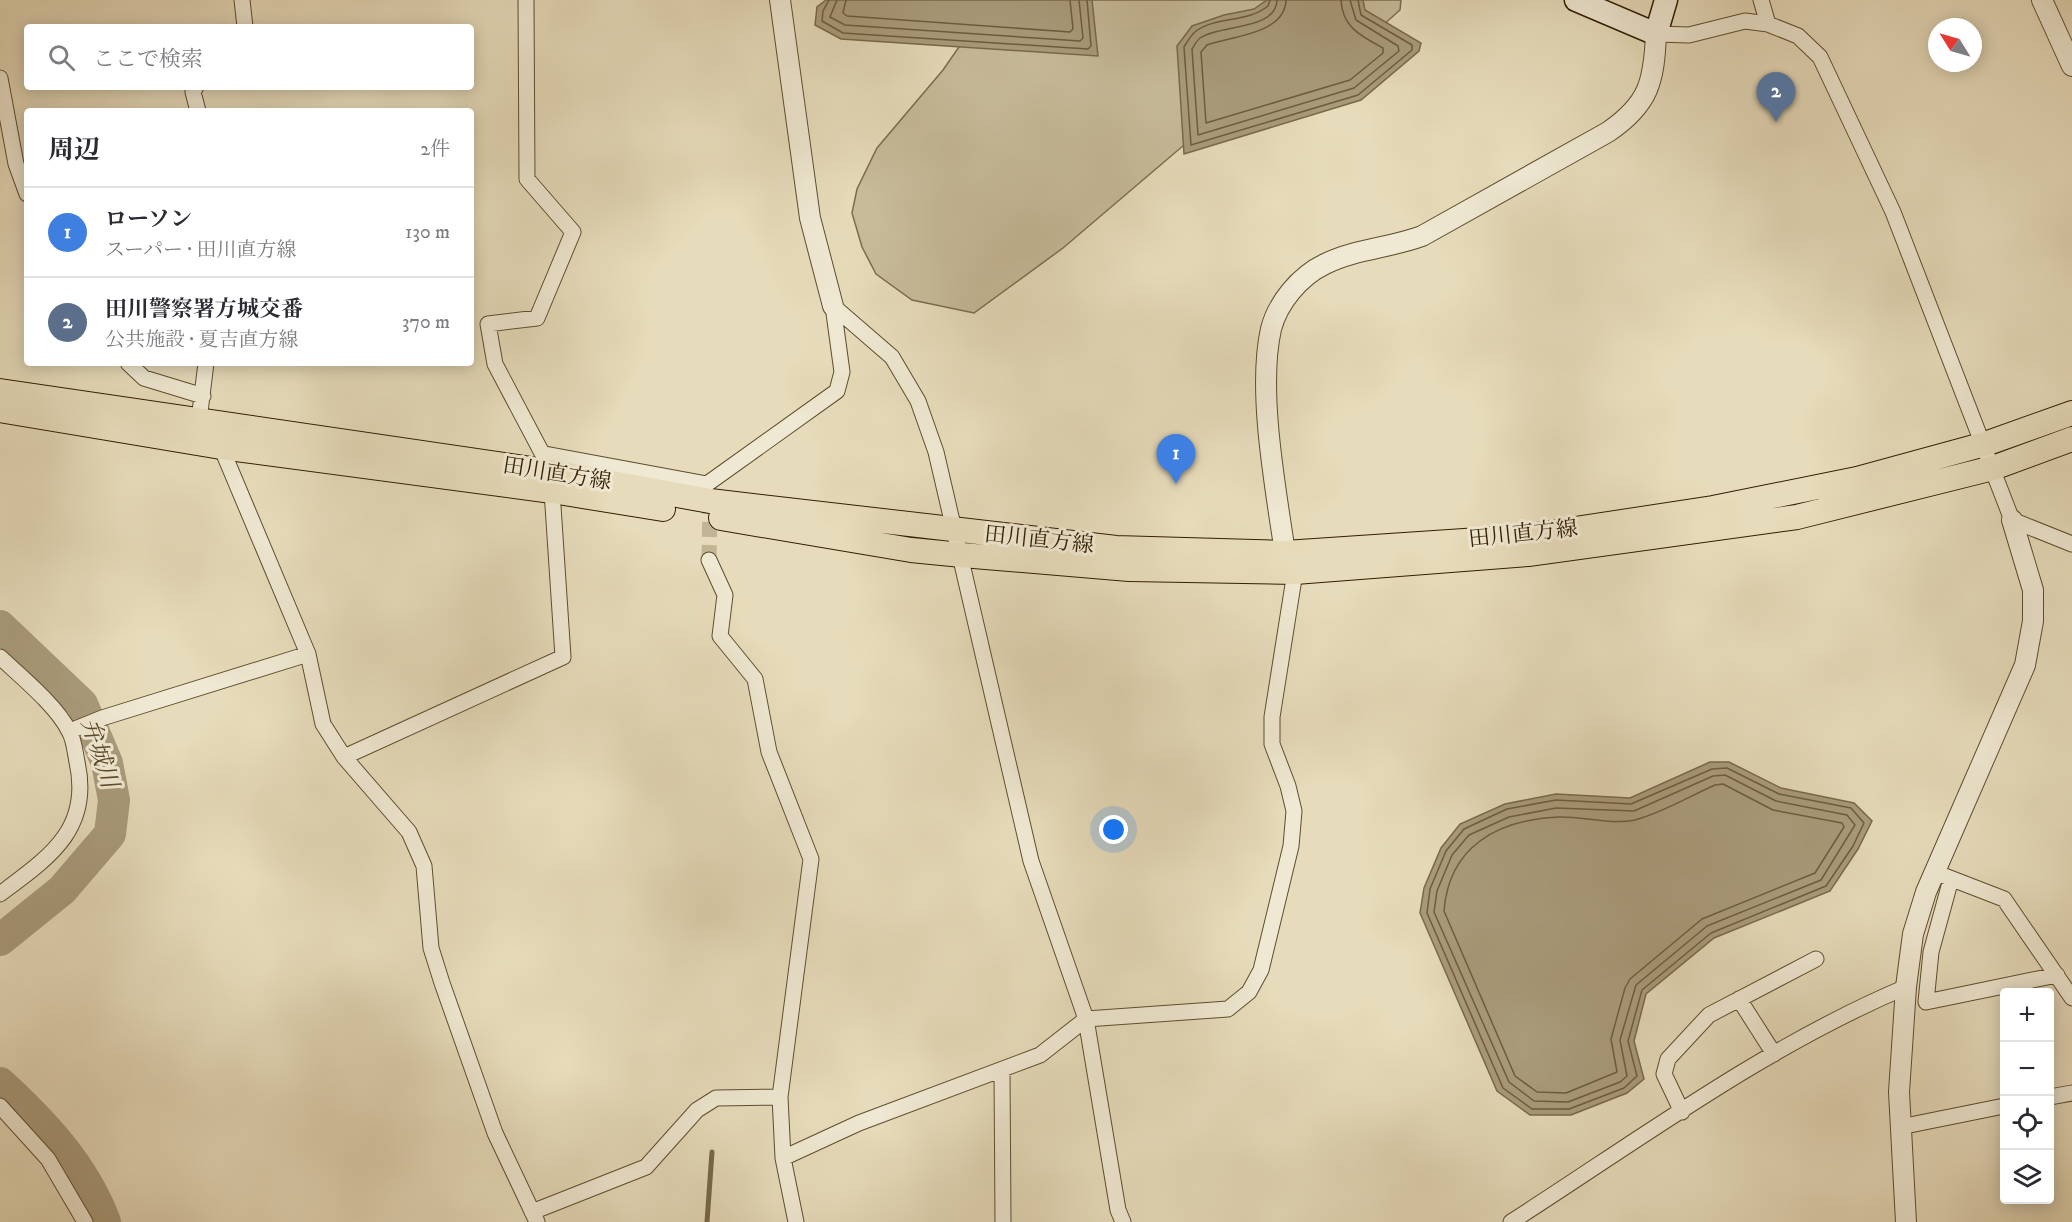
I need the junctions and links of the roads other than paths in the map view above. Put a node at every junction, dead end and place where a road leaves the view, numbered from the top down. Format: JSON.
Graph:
{"nodes":[{"id":1,"x":242,"y":0,"type":"edge"},
{"id":2,"x":526,"y":0,"type":"edge"},
{"id":3,"x":780,"y":0,"type":"edge"},
{"id":4,"x":1576,"y":0,"type":"edge"},
{"id":5,"x":1666,"y":0,"type":"edge"},
{"id":6,"x":1761,"y":0,"type":"edge"},
{"id":7,"x":2042,"y":0,"type":"edge"},
{"id":8,"x":245,"y":24,"type":"edge"},
{"id":9,"x":1768,"y":24,"type":"junction"},
{"id":10,"x":1656,"y":34,"type":"junction"},
{"id":11,"x":2072,"y":66,"type":"edge"},
{"id":12,"x":0,"y":78,"type":"edge"},
{"id":13,"x":194,"y":90,"type":"edge"},
{"id":14,"x":197,"y":108,"type":"edge"},
{"id":15,"x":24,"y":186,"type":"edge"},
{"id":16,"x":833,"y":306,"type":"junction"},
{"id":17,"x":131,"y":366,"type":"edge"},
{"id":18,"x":206,"y":366,"type":"edge"},
{"id":19,"x":0,"y":391,"type":"edge"},
{"id":20,"x":203,"y":396,"type":"junction"},
{"id":21,"x":0,"y":410,"type":"edge"},
{"id":22,"x":2072,"y":413,"type":"edge"},
{"id":23,"x":199,"y":420,"type":"junction"},
{"id":24,"x":2072,"y":439,"type":"edge"},
{"id":25,"x":1985,"y":444,"type":"junction"},
{"id":26,"x":221,"y":447,"type":"junction"},
{"id":27,"x":1993,"y":468,"type":"junction"},
{"id":28,"x":550,"y":472,"type":"junction"},
{"id":29,"x":709,"y":493,"type":"junction"},
{"id":30,"x":2012,"y":520,"type":"junction"},
{"id":31,"x":955,"y":531,"type":"junction"},
{"id":32,"x":2072,"y":544,"type":"edge"},
{"id":33,"x":962,"y":555,"type":"junction"},
{"id":34,"x":709,"y":560,"type":"tunnel mouth"},
{"id":35,"x":1290,"y":563,"type":"junction"},
{"id":36,"x":308,"y":654,"type":"junction"},
{"id":37,"x":0,"y":657,"type":"edge"},
{"id":38,"x":73,"y":730,"type":"junction"},
{"id":39,"x":344,"y":758,"type":"junction"},
{"id":40,"x":1943,"y":875,"type":"junction"},
{"id":41,"x":0,"y":894,"type":"edge"},
{"id":42,"x":1816,"y":958,"type":"dead end"},
{"id":43,"x":2057,"y":975,"type":"junction"},
{"id":44,"x":1906,"y":987,"type":"junction"},
{"id":45,"x":2072,"y":998,"type":"edge"},
{"id":46,"x":1739,"y":999,"type":"junction"},
{"id":47,"x":1086,"y":1019,"type":"junction"},
{"id":48,"x":1774,"y":1054,"type":"junction"},
{"id":49,"x":1002,"y":1070,"type":"junction"},
{"id":50,"x":2072,"y":1093,"type":"edge"},
{"id":51,"x":2054,"y":1096,"type":"edge"},
{"id":52,"x":780,"y":1097,"type":"junction"},
{"id":53,"x":0,"y":1106,"type":"edge"},
{"id":54,"x":2000,"y":1107,"type":"edge"},
{"id":55,"x":1682,"y":1112,"type":"junction"},
{"id":56,"x":1900,"y":1127,"type":"junction"},
{"id":57,"x":783,"y":1158,"type":"junction"},
{"id":58,"x":534,"y":1217,"type":"edge"},
{"id":59,"x":85,"y":1222,"type":"edge"},
{"id":60,"x":796,"y":1222,"type":"edge"},
{"id":61,"x":1003,"y":1222,"type":"edge"},
{"id":62,"x":1123,"y":1222,"type":"edge"},
{"id":63,"x":1511,"y":1222,"type":"edge"},
{"id":64,"x":1906,"y":1222,"type":"edge"}],
"edges":[{"from":1,"to":8,"type":"street"},
{"from":2,"to":28,"type":"street"},
{"from":3,"to":16,"type":"street"},
{"from":4,"to":10,"type":"main road"},
{"from":5,"to":10,"type":"main road"},
{"from":6,"to":9,"type":"street"},
{"from":7,"to":11,"type":"street"},
{"from":9,"to":10,"type":"street"},
{"from":9,"to":25,"type":"street"},
{"from":10,"to":35,"type":"street"},
{"from":12,"to":15,"type":"street"},
{"from":13,"to":14,"type":"street"},
{"from":16,"to":29,"type":"street"},
{"from":16,"to":31,"type":"street"},
{"from":17,"to":20,"type":"street"},
{"from":18,"to":20,"type":"street"},
{"from":19,"to":23,"type":"main road","name":"田川直方線"},
{"from":20,"to":23,"type":"street"},
{"from":21,"to":26,"type":"main road","name":"田川直方線"},
{"from":22,"to":25,"type":"main road","name":"田川直方線"},
{"from":23,"to":26,"type":"street"},
{"from":23,"to":28,"type":"main road","name":"田川直方線"},
{"from":24,"to":27,"type":"main road","name":"田川直方線"},
{"from":25,"to":27,"type":"street"},
{"from":25,"to":35,"type":"main road","name":"田川直方線"},
{"from":26,"to":28,"type":"main road","name":"田川直方線"},
{"from":26,"to":36,"type":"street"},
{"from":27,"to":30,"type":"street"},
{"from":27,"to":35,"type":"main road","name":"田川直方線"},
{"from":28,"to":29,"type":"main road","name":"田川直方線"},
{"from":28,"to":33,"type":"main road","name":"田川直方線"},
{"from":28,"to":39,"type":"street"},
{"from":29,"to":31,"type":"main road","name":"田川直方線"},
{"from":30,"to":32,"type":"street"},
{"from":30,"to":40,"type":"street"},
{"from":31,"to":33,"type":"street"},
{"from":31,"to":35,"type":"main road","name":"田川直方線"},
{"from":33,"to":35,"type":"main road","name":"田川直方線"},
{"from":33,"to":47,"type":"street"},
{"from":34,"to":52,"type":"street"},
{"from":35,"to":47,"type":"street"},
{"from":36,"to":38,"type":"street"},
{"from":36,"to":39,"type":"street"},
{"from":37,"to":38,"type":"street"},
{"from":38,"to":41,"type":"street"},
{"from":39,"to":58,"type":"street"},
{"from":40,"to":43,"type":"street"},
{"from":40,"to":43,"type":"street"},
{"from":40,"to":44,"type":"street"},
{"from":42,"to":46,"type":"street"},
{"from":43,"to":45,"type":"street"},
{"from":44,"to":48,"type":"street"},
{"from":44,"to":56,"type":"street"},
{"from":46,"to":48,"type":"street"},
{"from":46,"to":55,"type":"street"},
{"from":47,"to":49,"type":"street"},
{"from":47,"to":62,"type":"street"},
{"from":48,"to":55,"type":"street"},
{"from":49,"to":57,"type":"street"},
{"from":49,"to":61,"type":"street"},
{"from":50,"to":51,"type":"street"},
{"from":52,"to":57,"type":"street"},
{"from":52,"to":58,"type":"street"},
{"from":53,"to":59,"type":"street"},
{"from":54,"to":56,"type":"street"},
{"from":55,"to":63,"type":"street"},
{"from":56,"to":64,"type":"street"},
{"from":57,"to":60,"type":"street"}]}
